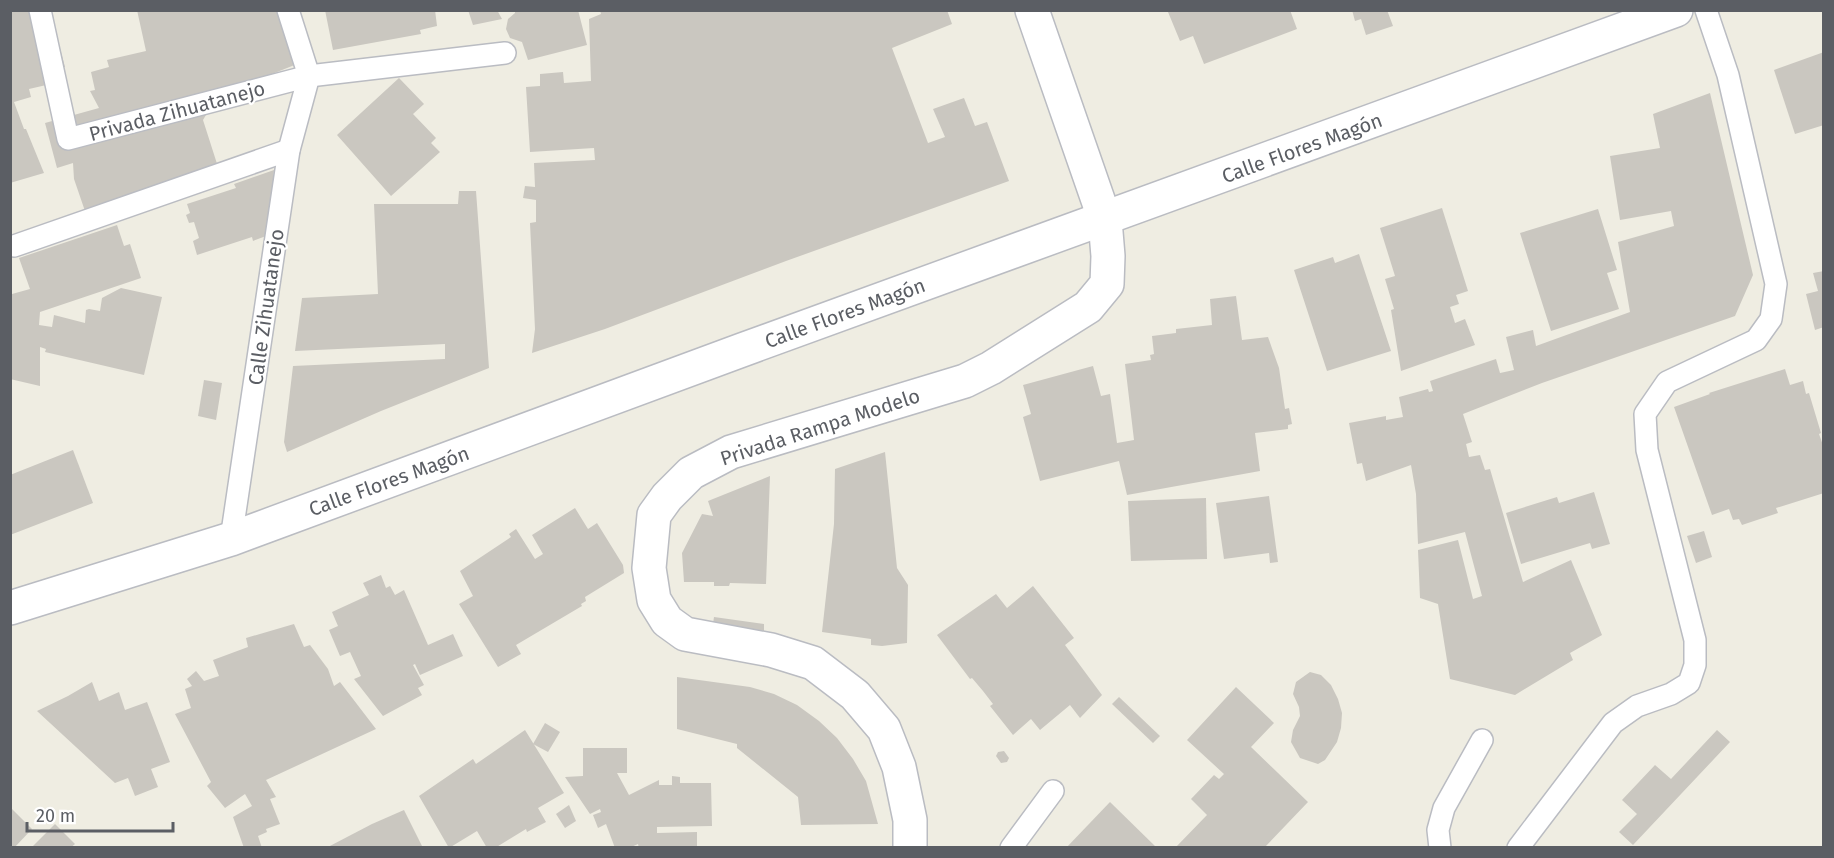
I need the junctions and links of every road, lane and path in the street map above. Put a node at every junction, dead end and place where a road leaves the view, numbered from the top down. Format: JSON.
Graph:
{"nodes":[{"id":1,"x":40,"y":10,"type":"edge"},
{"id":2,"x":288,"y":10,"type":"edge"},
{"id":3,"x":1032,"y":10,"type":"edge"},
{"id":4,"x":1676,"y":10,"type":"edge"},
{"id":5,"x":1706,"y":10,"type":"edge"},
{"id":6,"x":506,"y":53,"type":"dead end"},
{"id":7,"x":309,"y":76,"type":"junction"},
{"id":8,"x":289,"y":150,"type":"junction"},
{"id":9,"x":1105,"y":220,"type":"junction"},
{"id":10,"x":14,"y":246,"type":"dead end"},
{"id":11,"x":231,"y":539,"type":"junction"},
{"id":12,"x":10,"y":608,"type":"edge"},
{"id":13,"x":1482,"y":740,"type":"dead end"},
{"id":14,"x":1053,"y":791,"type":"dead end"},
{"id":15,"x":910,"y":848,"type":"edge"},
{"id":16,"x":1011,"y":848,"type":"edge"},
{"id":17,"x":1440,"y":848,"type":"edge"},
{"id":18,"x":1518,"y":848,"type":"edge"}],
"edges":[{"from":1,"to":7,"type":"lane","name":"Privada Zihuatanejo"},
{"from":2,"to":7,"type":"lane"},
{"from":3,"to":9,"type":"street","name":"Privada Rampa Modelo"},
{"from":4,"to":9,"type":"street","name":"Calle Flores Magón"},
{"from":5,"to":18,"type":"lane"},
{"from":6,"to":7,"type":"lane"},
{"from":7,"to":8,"type":"lane","name":"Calle Zihuatanejo"},
{"from":8,"to":10,"type":"lane"},
{"from":8,"to":11,"type":"lane","name":"Calle Zihuatanejo"},
{"from":9,"to":11,"type":"street","name":"Calle Flores Magón"},
{"from":9,"to":15,"type":"street","name":"Privada Rampa Modelo"},
{"from":11,"to":12,"type":"street","name":"Calle Flores Magón"},
{"from":13,"to":17,"type":"lane"},
{"from":14,"to":16,"type":"lane"}]}
